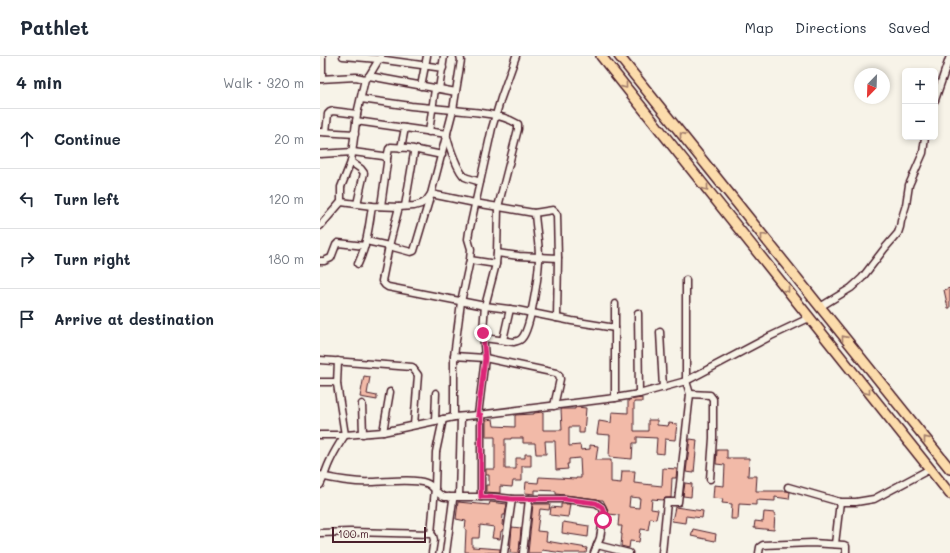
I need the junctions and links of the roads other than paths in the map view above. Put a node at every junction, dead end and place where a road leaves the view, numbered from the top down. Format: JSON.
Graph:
{"nodes":[{"id":1,"x":322,"y":56,"type":"edge"},
{"id":2,"x":344,"y":56,"type":"edge"},
{"id":3,"x":427,"y":56,"type":"edge"},
{"id":4,"x":444,"y":56,"type":"edge"},
{"id":5,"x":460,"y":56,"type":"edge"},
{"id":6,"x":516,"y":56,"type":"edge"},
{"id":7,"x":601,"y":56,"type":"edge"},
{"id":8,"x":618,"y":56,"type":"edge"},
{"id":9,"x":950,"y":56,"type":"edge"},
{"id":10,"x":380,"y":58,"type":"edge"},
{"id":11,"x":425,"y":66,"type":"junction"},
{"id":12,"x":443,"y":68,"type":"junction"},
{"id":13,"x":366,"y":78,"type":"junction"},
{"id":14,"x":321,"y":79,"type":"edge"},
{"id":15,"x":421,"y":86,"type":"junction"},
{"id":16,"x":437,"y":89,"type":"junction"},
{"id":17,"x":938,"y":91,"type":"edge"},
{"id":18,"x":456,"y":92,"type":"junction"},
{"id":19,"x":361,"y":99,"type":"junction"},
{"id":20,"x":433,"y":109,"type":"junction"},
{"id":21,"x":453,"y":110,"type":"junction"},
{"id":22,"x":496,"y":115,"type":"junction"},
{"id":23,"x":357,"y":118,"type":"junction"},
{"id":24,"x":405,"y":128,"type":"junction"},
{"id":25,"x":323,"y":132,"type":"edge"},
{"id":26,"x":429,"y":132,"type":"junction"},
{"id":27,"x":355,"y":134,"type":"junction"},
{"id":28,"x":447,"y":135,"type":"junction"},
{"id":29,"x":925,"y":140,"type":"edge"},
{"id":30,"x":401,"y":148,"type":"junction"},
{"id":31,"x":413,"y":149,"type":"junction"},
{"id":32,"x":353,"y":152,"type":"junction"},
{"id":33,"x":320,"y":154,"type":"edge"},
{"id":34,"x":442,"y":155,"type":"junction"},
{"id":35,"x":387,"y":158,"type":"junction"},
{"id":36,"x":351,"y":162,"type":"junction"},
{"id":37,"x":480,"y":182,"type":"junction"},
{"id":38,"x":432,"y":194,"type":"junction"},
{"id":39,"x":340,"y":202,"type":"junction"},
{"id":40,"x":476,"y":203,"type":"junction"},
{"id":41,"x":357,"y":204,"type":"junction"},
{"id":42,"x":372,"y":206,"type":"junction"},
{"id":43,"x":381,"y":206,"type":"junction"},
{"id":44,"x":402,"y":206,"type":"junction"},
{"id":45,"x":498,"y":207,"type":"junction"},
{"id":46,"x":534,"y":213,"type":"junction"},
{"id":47,"x":320,"y":226,"type":"edge"},
{"id":48,"x":365,"y":244,"type":"junction"},
{"id":49,"x":389,"y":246,"type":"junction"},
{"id":50,"x":497,"y":253,"type":"junction"},
{"id":51,"x":539,"y":258,"type":"junction"},
{"id":52,"x":558,"y":258,"type":"junction"},
{"id":53,"x":470,"y":260,"type":"junction"},
{"id":54,"x":320,"y":261,"type":"edge"},
{"id":55,"x":358,"y":264,"type":"dead end"},
{"id":56,"x":496,"y":264,"type":"junction"},
{"id":57,"x":686,"y":280,"type":"dead end"},
{"id":58,"x":462,"y":302,"type":"junction"},
{"id":59,"x":615,"y":304,"type":"dead end"},
{"id":60,"x":485,"y":306,"type":"junction"},
{"id":61,"x":820,"y":307,"type":"junction"},
{"id":62,"x":510,"y":309,"type":"junction"},
{"id":63,"x":532,"y":313,"type":"junction"},
{"id":64,"x":638,"y":313,"type":"dead end"},
{"id":65,"x":556,"y":318,"type":"junction"},
{"id":66,"x":809,"y":318,"type":"junction"},
{"id":67,"x":615,"y":328,"type":"junction"},
{"id":68,"x":660,"y":332,"type":"dead end"},
{"id":69,"x":484,"y":338,"type":"junction"},
{"id":70,"x":503,"y":340,"type":"junction"},
{"id":71,"x":454,"y":356,"type":"junction"},
{"id":72,"x":485,"y":358,"type":"junction"},
{"id":73,"x":320,"y":360,"type":"edge"},
{"id":74,"x":338,"y":361,"type":"junction"},
{"id":75,"x":419,"y":372,"type":"dead end"},
{"id":76,"x":686,"y":381,"type":"junction"},
{"id":77,"x":320,"y":382,"type":"edge"},
{"id":78,"x":337,"y":384,"type":"junction"},
{"id":79,"x":663,"y":388,"type":"junction"},
{"id":80,"x":390,"y":392,"type":"dead end"},
{"id":81,"x":436,"y":393,"type":"dead end"},
{"id":82,"x":639,"y":394,"type":"junction"},
{"id":83,"x":690,"y":394,"type":"junction"},
{"id":84,"x":615,"y":398,"type":"junction"},
{"id":85,"x":362,"y":404,"type":"dead end"},
{"id":86,"x":554,"y":406,"type":"junction"},
{"id":87,"x":479,"y":415,"type":"junction"},
{"id":88,"x":454,"y":417,"type":"junction"},
{"id":89,"x":461,"y":417,"type":"junction"},
{"id":90,"x":443,"y":419,"type":"junction"},
{"id":91,"x":435,"y":421,"type":"junction"},
{"id":92,"x":414,"y":425,"type":"junction"},
{"id":93,"x":383,"y":432,"type":"junction"},
{"id":94,"x":363,"y":434,"type":"junction"},
{"id":95,"x":320,"y":435,"type":"edge"},
{"id":96,"x":345,"y":435,"type":"junction"},
{"id":97,"x":950,"y":469,"type":"edge"},
{"id":98,"x":930,"y":470,"type":"junction"},
{"id":99,"x":322,"y":476,"type":"edge"},
{"id":100,"x":710,"y":480,"type":"dead end"},
{"id":101,"x":320,"y":485,"type":"edge"},
{"id":102,"x":788,"y":486,"type":"dead end"},
{"id":103,"x":435,"y":488,"type":"junction"},
{"id":104,"x":950,"y":494,"type":"edge"},
{"id":105,"x":449,"y":497,"type":"junction"},
{"id":106,"x":459,"y":497,"type":"junction"},
{"id":107,"x":481,"y":497,"type":"junction"},
{"id":108,"x":512,"y":499,"type":"junction"},
{"id":109,"x":529,"y":499,"type":"junction"},
{"id":110,"x":840,"y":502,"type":"junction"},
{"id":111,"x":320,"y":533,"type":"edge"},
{"id":112,"x":431,"y":534,"type":"junction"},
{"id":113,"x":835,"y":544,"type":"junction"},
{"id":114,"x":598,"y":545,"type":"junction"},
{"id":115,"x":432,"y":553,"type":"edge"},
{"id":116,"x":446,"y":553,"type":"edge"},
{"id":117,"x":504,"y":553,"type":"edge"},
{"id":118,"x":523,"y":553,"type":"edge"},
{"id":119,"x":594,"y":553,"type":"edge"},
{"id":120,"x":629,"y":553,"type":"edge"},
{"id":121,"x":662,"y":553,"type":"edge"},
{"id":122,"x":759,"y":553,"type":"edge"},
{"id":123,"x":846,"y":553,"type":"edge"}],
"edges":[{"from":1,"to":14,"type":"street"},
{"from":2,"to":10,"type":"street"},
{"from":3,"to":11,"type":"street"},
{"from":4,"to":12,"type":"street"},
{"from":5,"to":18,"type":"street"},
{"from":6,"to":22,"type":"street"},
{"from":7,"to":66,"type":"main road","one_way":true},
{"from":61,"to":8,"type":"main road","one_way":true},
{"from":9,"to":17,"type":"street"},
{"from":10,"to":11,"type":"street"},
{"from":10,"to":13,"type":"street"},
{"from":11,"to":12,"type":"street"},
{"from":11,"to":15,"type":"street"},
{"from":12,"to":16,"type":"street"},
{"from":13,"to":14,"type":"street"},
{"from":13,"to":15,"type":"street"},
{"from":13,"to":19,"type":"street"},
{"from":15,"to":16,"type":"street"},
{"from":16,"to":18,"type":"street"},
{"from":16,"to":20,"type":"street"},
{"from":18,"to":21,"type":"street"},
{"from":19,"to":20,"type":"street"},
{"from":19,"to":23,"type":"street"},
{"from":20,"to":21,"type":"street"},
{"from":20,"to":26,"type":"street"},
{"from":21,"to":22,"type":"street"},
{"from":21,"to":28,"type":"street"},
{"from":22,"to":37,"type":"street"},
{"from":22,"to":45,"type":"street"},
{"from":23,"to":24,"type":"street"},
{"from":23,"to":25,"type":"street"},
{"from":23,"to":27,"type":"street"},
{"from":24,"to":26,"type":"street"},
{"from":24,"to":30,"type":"street"},
{"from":25,"to":27,"type":"street"},
{"from":26,"to":28,"type":"street"},
{"from":27,"to":32,"type":"street"},
{"from":28,"to":34,"type":"street"},
{"from":28,"to":37,"type":"street"},
{"from":29,"to":61,"type":"street"},
{"from":30,"to":31,"type":"street"},
{"from":30,"to":35,"type":"street"},
{"from":31,"to":34,"type":"street"},
{"from":31,"to":44,"type":"street"},
{"from":32,"to":33,"type":"street"},
{"from":32,"to":35,"type":"street"},
{"from":32,"to":36,"type":"street"},
{"from":34,"to":38,"type":"street"},
{"from":35,"to":43,"type":"street"},
{"from":36,"to":39,"type":"street"},
{"from":36,"to":41,"type":"street"},
{"from":37,"to":40,"type":"street"},
{"from":38,"to":40,"type":"street"},
{"from":38,"to":44,"type":"street"},
{"from":38,"to":49,"type":"street"},
{"from":39,"to":41,"type":"street"},
{"from":39,"to":47,"type":"street"},
{"from":40,"to":45,"type":"street"},
{"from":40,"to":53,"type":"street"},
{"from":41,"to":42,"type":"street"},
{"from":42,"to":43,"type":"street"},
{"from":42,"to":48,"type":"street"},
{"from":43,"to":44,"type":"street"},
{"from":44,"to":49,"type":"street"},
{"from":45,"to":46,"type":"street"},
{"from":45,"to":50,"type":"street"},
{"from":46,"to":51,"type":"street"},
{"from":46,"to":52,"type":"street"},
{"from":48,"to":49,"type":"street"},
{"from":48,"to":54,"type":"street"},
{"from":48,"to":55,"type":"street"},
{"from":49,"to":58,"type":"street"},
{"from":50,"to":51,"type":"street"},
{"from":50,"to":56,"type":"street"},
{"from":51,"to":52,"type":"street"},
{"from":51,"to":63,"type":"street"},
{"from":52,"to":65,"type":"street"},
{"from":53,"to":56,"type":"street"},
{"from":53,"to":58,"type":"street"},
{"from":56,"to":60,"type":"street"},
{"from":57,"to":76,"type":"street"},
{"from":58,"to":60,"type":"street"},
{"from":58,"to":71,"type":"street"},
{"from":59,"to":67,"type":"street"},
{"from":60,"to":62,"type":"street"},
{"from":60,"to":69,"type":"street"},
{"from":97,"to":61,"type":"main road","one_way":true},
{"from":62,"to":63,"type":"street"},
{"from":62,"to":70,"type":"street"},
{"from":63,"to":65,"type":"street"},
{"from":63,"to":70,"type":"street"},
{"from":64,"to":82,"type":"street"},
{"from":65,"to":67,"type":"street"},
{"from":66,"to":76,"type":"street"},
{"from":66,"to":98,"type":"main road","one_way":true},
{"from":67,"to":84,"type":"street"},
{"from":68,"to":79,"type":"street"},
{"from":69,"to":70,"type":"street"},
{"from":69,"to":72,"type":"street"},
{"from":71,"to":72,"type":"street"},
{"from":71,"to":88,"type":"street"},
{"from":72,"to":86,"type":"street"},
{"from":72,"to":87,"type":"street"},
{"from":73,"to":74,"type":"street"},
{"from":74,"to":78,"type":"street"},
{"from":74,"to":92,"type":"street"},
{"from":75,"to":92,"type":"street"},
{"from":76,"to":79,"type":"street"},
{"from":76,"to":83,"type":"street"},
{"from":77,"to":78,"type":"street"},
{"from":78,"to":96,"type":"street"},
{"from":79,"to":82,"type":"street"},
{"from":80,"to":93,"type":"street"},
{"from":81,"to":91,"type":"street"},
{"from":82,"to":84,"type":"street"},
{"from":83,"to":100,"type":"street"},
{"from":83,"to":121,"type":"street"},
{"from":84,"to":86,"type":"street"},
{"from":85,"to":94,"type":"street"},
{"from":86,"to":87,"type":"street"},
{"from":87,"to":89,"type":"street"},
{"from":87,"to":107,"type":"street"},
{"from":88,"to":89,"type":"street"},
{"from":88,"to":90,"type":"street"},
{"from":89,"to":106,"type":"street"},
{"from":90,"to":91,"type":"street"},
{"from":90,"to":103,"type":"street"},
{"from":91,"to":92,"type":"street"},
{"from":92,"to":93,"type":"street"},
{"from":93,"to":94,"type":"street"},
{"from":94,"to":96,"type":"street"},
{"from":95,"to":96,"type":"street"},
{"from":96,"to":99,"type":"street"},
{"from":98,"to":104,"type":"main road"},
{"from":98,"to":110,"type":"street"},
{"from":99,"to":101,"type":"street"},
{"from":99,"to":103,"type":"street"},
{"from":102,"to":110,"type":"street"},
{"from":103,"to":105,"type":"street"},
{"from":103,"to":112,"type":"street"},
{"from":105,"to":106,"type":"street"},
{"from":105,"to":116,"type":"street"},
{"from":106,"to":107,"type":"street"},
{"from":107,"to":108,"type":"street"},
{"from":108,"to":109,"type":"street"},
{"from":108,"to":117,"type":"street"},
{"from":109,"to":114,"type":"street"},
{"from":109,"to":118,"type":"street"},
{"from":110,"to":113,"type":"street"},
{"from":111,"to":112,"type":"street"},
{"from":112,"to":115,"type":"street"},
{"from":113,"to":122,"type":"street"},
{"from":113,"to":123,"type":"street"},
{"from":114,"to":119,"type":"street"},
{"from":114,"to":120,"type":"street"}]}
